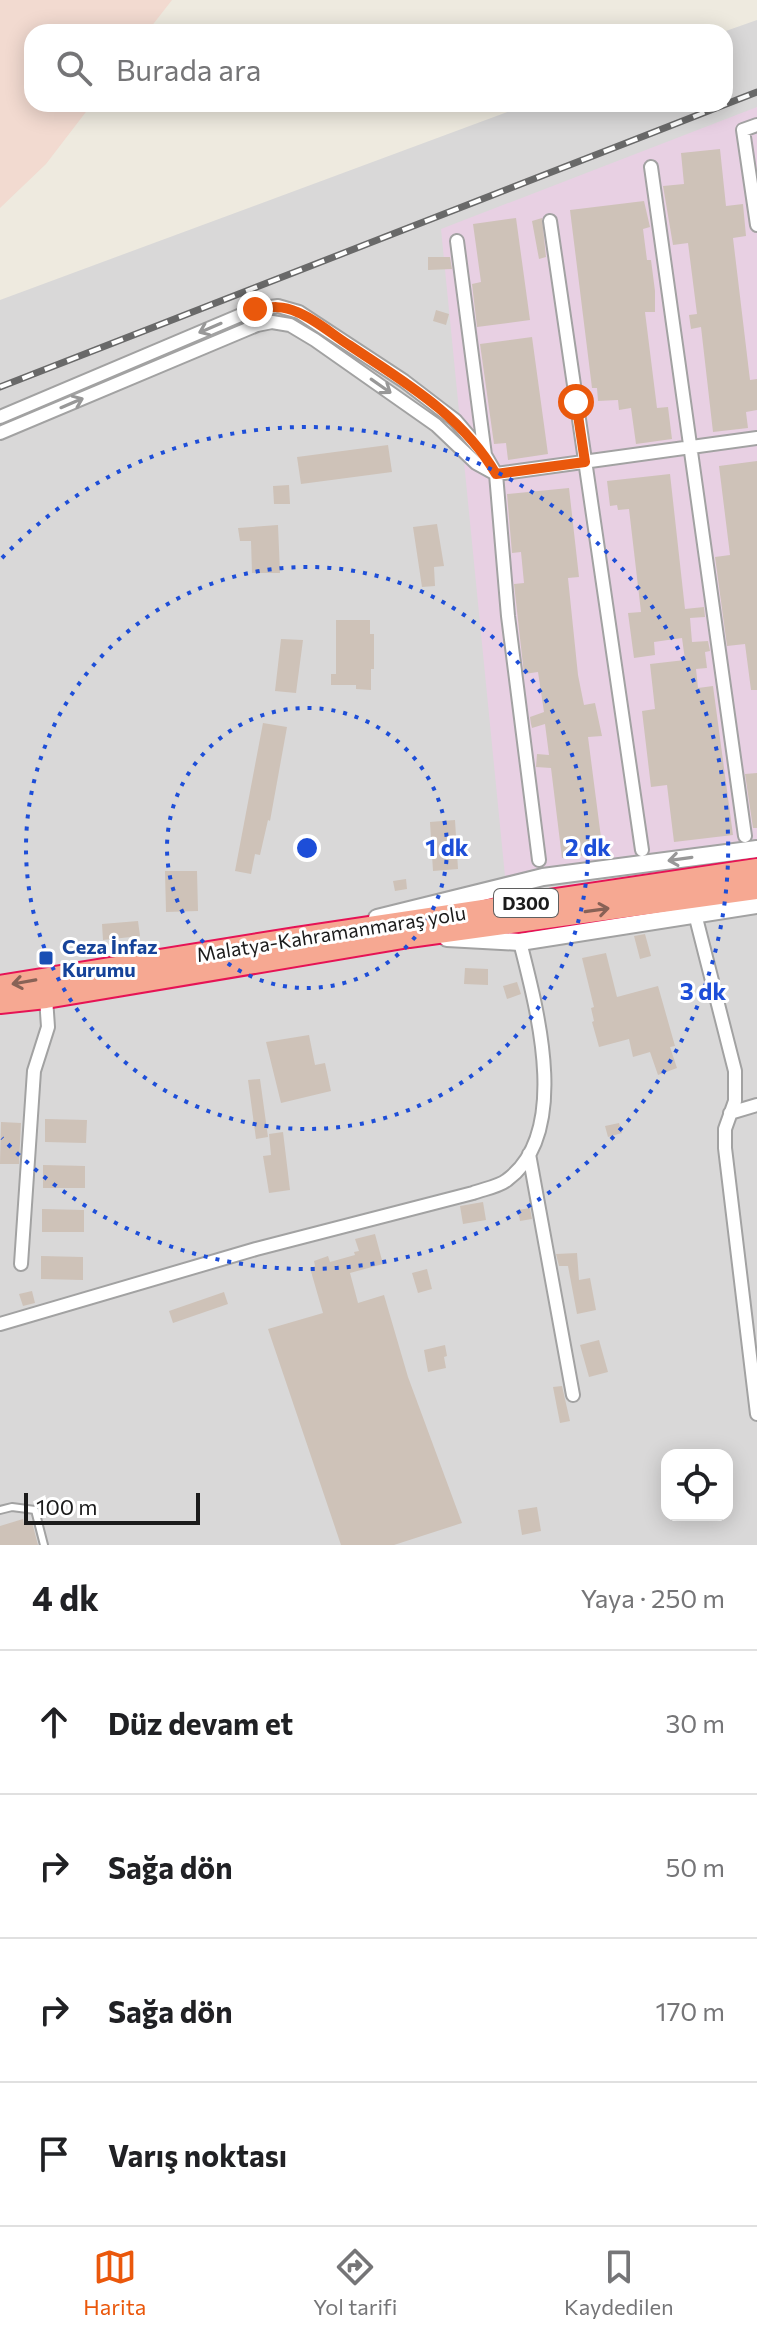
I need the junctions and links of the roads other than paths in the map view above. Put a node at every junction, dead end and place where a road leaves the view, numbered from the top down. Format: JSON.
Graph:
{"nodes":[{"id":1,"x":757,"y":125,"type":"edge"},
{"id":2,"x":651,"y":167,"type":"dead end"},
{"id":3,"x":550,"y":221,"type":"dead end"},
{"id":4,"x":757,"y":225,"type":"edge"},
{"id":5,"x":457,"y":241,"type":"dead end"},
{"id":6,"x":0,"y":417,"type":"edge"},
{"id":7,"x":0,"y":433,"type":"edge"},
{"id":8,"x":757,"y":438,"type":"edge"},
{"id":9,"x":692,"y":447,"type":"junction"},
{"id":10,"x":485,"y":455,"type":"junction"},
{"id":11,"x":585,"y":462,"type":"junction"},
{"id":12,"x":496,"y":474,"type":"junction"},
{"id":13,"x":745,"y":836,"type":"dead end"},
{"id":14,"x":757,"y":849,"type":"edge"},
{"id":15,"x":642,"y":850,"type":"dead end"},
{"id":16,"x":539,"y":860,"type":"dead end"},
{"id":17,"x":757,"y":869,"type":"edge"},
{"id":18,"x":757,"y":889,"type":"edge"},
{"id":19,"x":757,"y":905,"type":"edge"},
{"id":20,"x":695,"y":914,"type":"junction"},
{"id":21,"x":409,"y":937,"type":"junction"},
{"id":22,"x":295,"y":938,"type":"junction"},
{"id":23,"x":520,"y":942,"type":"junction"},
{"id":24,"x":0,"y":986,"type":"edge"},
{"id":25,"x":46,"y":998,"type":"junction"},
{"id":26,"x":0,"y":1005,"type":"edge"},
{"id":27,"x":757,"y":1105,"type":"edge"},
{"id":28,"x":730,"y":1113,"type":"junction"},
{"id":29,"x":529,"y":1154,"type":"junction"},
{"id":30,"x":21,"y":1264,"type":"dead end"},
{"id":31,"x":0,"y":1324,"type":"edge"},
{"id":32,"x":573,"y":1395,"type":"dead end"},
{"id":33,"x":757,"y":1414,"type":"edge"},
{"id":34,"x":0,"y":1510,"type":"edge"},
{"id":35,"x":44,"y":1545,"type":"edge"}],
"edges":[{"from":1,"to":4,"type":"street"},
{"from":2,"to":9,"type":"street"},
{"from":3,"to":11,"type":"street"},
{"from":5,"to":10,"type":"street"},
{"from":10,"to":6,"type":"street","one_way":true},
{"from":7,"to":12,"type":"street","one_way":true},
{"from":8,"to":9,"type":"street"},
{"from":9,"to":11,"type":"street"},
{"from":9,"to":13,"type":"street"},
{"from":10,"to":12,"type":"street"},
{"from":11,"to":12,"type":"street"},
{"from":11,"to":15,"type":"street"},
{"from":12,"to":16,"type":"street"},
{"from":14,"to":22,"type":"street","one_way":true},
{"from":17,"to":22,"type":"highway","name":"Malatya-Kahramanmaraş yolu","number":"D300"},
{"from":21,"to":18,"type":"highway","number":"D300","one_way":true},
{"from":19,"to":20,"type":"street"},
{"from":20,"to":23,"type":"street"},
{"from":20,"to":28,"type":"street"},
{"from":21,"to":23,"type":"street"},
{"from":21,"to":25,"type":"highway","number":"D300"},
{"from":22,"to":24,"type":"highway","name":"Malatya-Kahramanmaraş yolu","number":"D300","one_way":true},
{"from":23,"to":29,"type":"street"},
{"from":25,"to":26,"type":"highway"},
{"from":25,"to":30,"type":"street"},
{"from":27,"to":28,"type":"street"},
{"from":28,"to":33,"type":"street"},
{"from":29,"to":31,"type":"street"},
{"from":29,"to":32,"type":"street"},
{"from":34,"to":35,"type":"lane"}]}
